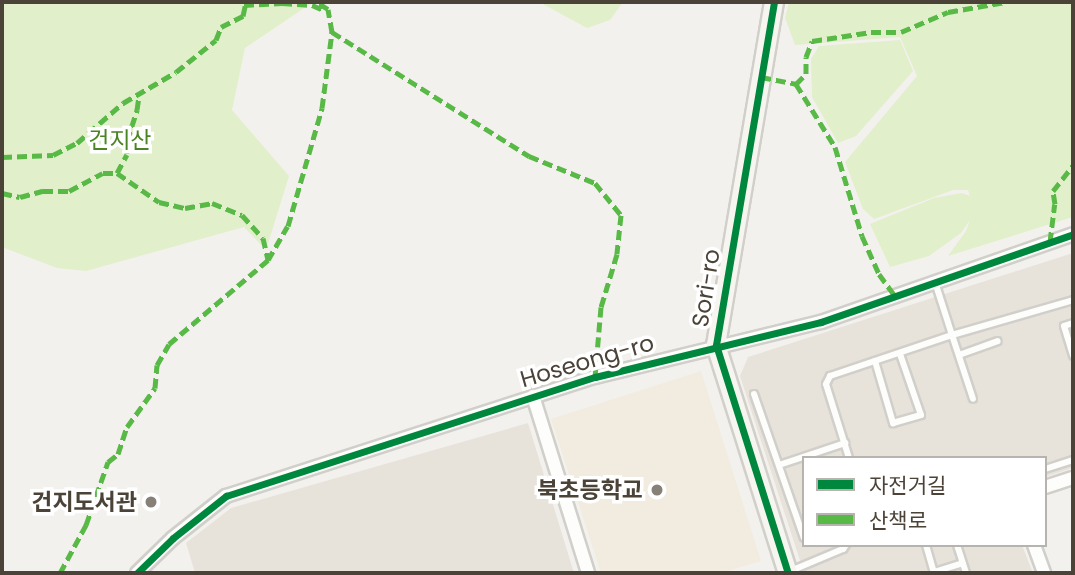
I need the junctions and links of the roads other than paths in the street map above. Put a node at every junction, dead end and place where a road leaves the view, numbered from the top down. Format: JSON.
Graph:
{"nodes":[{"id":1,"x":775,"y":2,"type":"edge"},
{"id":2,"x":1073,"y":234,"type":"edge"},
{"id":3,"x":934,"y":280,"type":"junction"},
{"id":4,"x":1073,"y":300,"type":"edge"},
{"id":5,"x":1073,"y":323,"type":"edge"},
{"id":6,"x":952,"y":335,"type":"junction"},
{"id":7,"x":998,"y":341,"type":"dead end"},
{"id":8,"x":716,"y":345,"type":"junction"},
{"id":9,"x":900,"y":354,"type":"junction"},
{"id":10,"x":959,"y":355,"type":"junction"},
{"id":11,"x":1073,"y":356,"type":"edge"},
{"id":12,"x":875,"y":361,"type":"junction"},
{"id":13,"x":754,"y":394,"type":"dead end"},
{"id":14,"x":533,"y":396,"type":"junction"},
{"id":15,"x":973,"y":399,"type":"dead end"},
{"id":16,"x":845,"y":443,"type":"junction"},
{"id":17,"x":808,"y":456,"type":"edge"},
{"id":18,"x":848,"y":456,"type":"edge"},
{"id":19,"x":802,"y":458,"type":"edge"},
{"id":20,"x":1073,"y":460,"type":"edge"},
{"id":21,"x":779,"y":466,"type":"junction"},
{"id":22,"x":1047,"y":467,"type":"edge"},
{"id":23,"x":1073,"y":478,"type":"edge"},
{"id":24,"x":1047,"y":486,"type":"edge"},
{"id":25,"x":802,"y":532,"type":"edge"},
{"id":26,"x":844,"y":547,"type":"edge"},
{"id":27,"x":927,"y":547,"type":"edge"},
{"id":28,"x":958,"y":547,"type":"edge"},
{"id":29,"x":1035,"y":547,"type":"edge"},
{"id":30,"x":963,"y":563,"type":"junction"},
{"id":31,"x":934,"y":572,"type":"edge"},
{"id":32,"x":137,"y":573,"type":"edge"},
{"id":33,"x":588,"y":573,"type":"edge"},
{"id":34,"x":787,"y":573,"type":"edge"},
{"id":35,"x":966,"y":573,"type":"edge"},
{"id":36,"x":1044,"y":573,"type":"edge"}],
"edges":[{"from":1,"to":8,"type":"street","name":"Sori-ro"},
{"from":2,"to":3,"type":"street","name":"Hoseong-ro"},
{"from":3,"to":6,"type":"lane"},
{"from":3,"to":8,"type":"street","name":"Hoseong-ro"},
{"from":4,"to":6,"type":"lane"},
{"from":5,"to":11,"type":"lane"},
{"from":6,"to":9,"type":"lane"},
{"from":6,"to":10,"type":"lane"},
{"from":7,"to":10,"type":"lane"},
{"from":8,"to":14,"type":"street","name":"Hoseong-ro"},
{"from":8,"to":34,"type":"street","name":"Sori-ro"},
{"from":9,"to":12,"type":"lane"},
{"from":9,"to":12,"type":"lane"},
{"from":10,"to":15,"type":"lane"},
{"from":12,"to":16,"type":"lane"},
{"from":13,"to":21,"type":"lane"},
{"from":14,"to":32,"type":"street","name":"Hoseong-ro"},
{"from":14,"to":33,"type":"street"},
{"from":16,"to":17,"type":"lane"},
{"from":16,"to":18,"type":"lane"},
{"from":19,"to":21,"type":"lane"},
{"from":20,"to":22,"type":"lane"},
{"from":21,"to":25,"type":"lane"},
{"from":23,"to":24,"type":"street"},
{"from":26,"to":34,"type":"lane"},
{"from":27,"to":31,"type":"lane"},
{"from":28,"to":30,"type":"lane"},
{"from":29,"to":36,"type":"street"},
{"from":30,"to":31,"type":"lane"},
{"from":30,"to":35,"type":"lane"}]}
